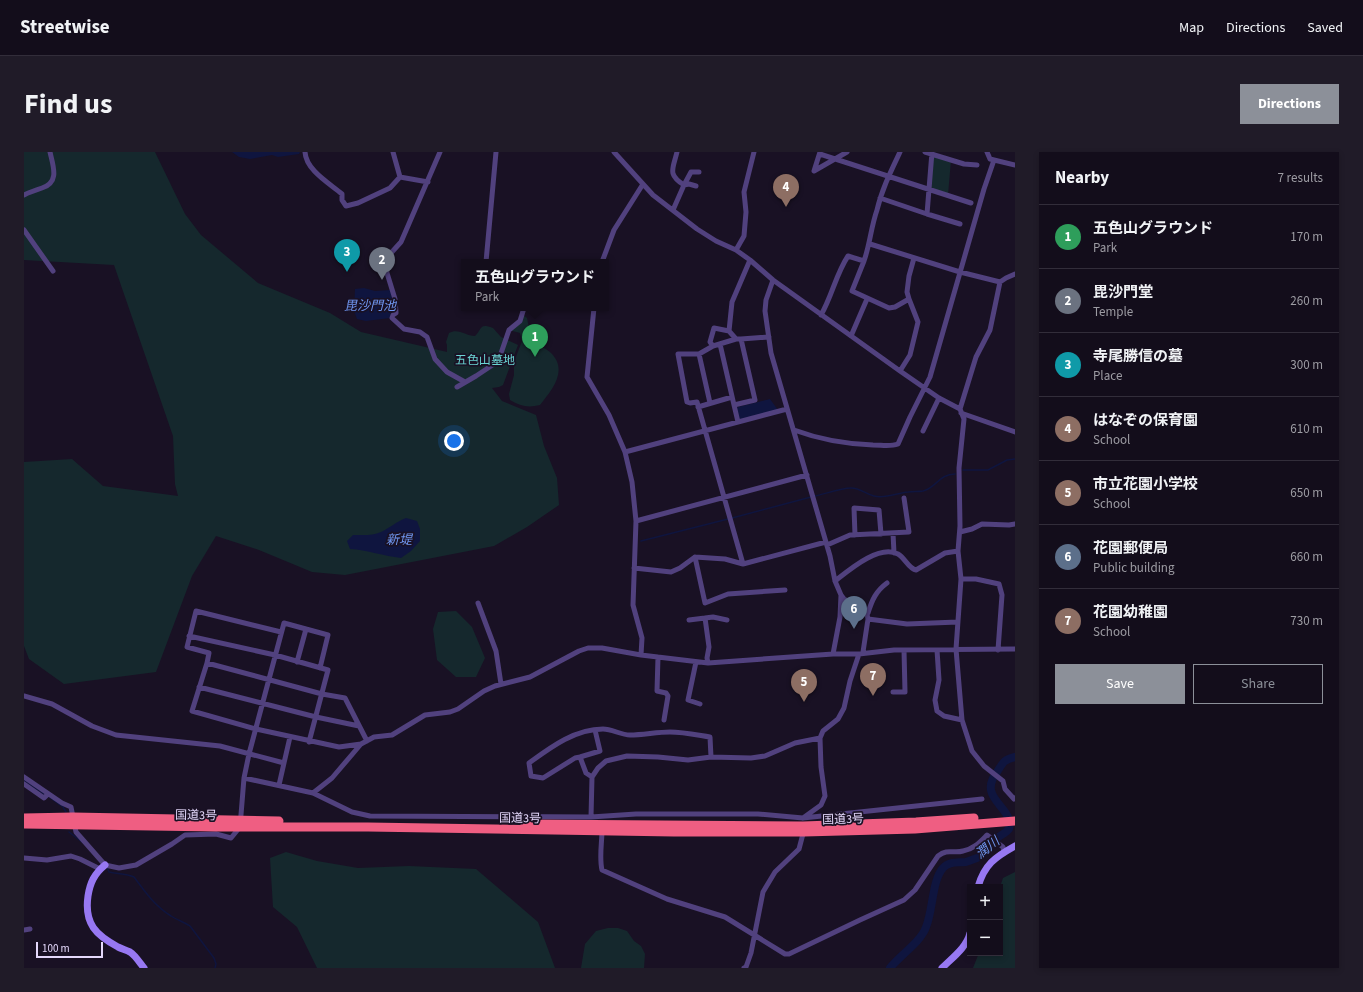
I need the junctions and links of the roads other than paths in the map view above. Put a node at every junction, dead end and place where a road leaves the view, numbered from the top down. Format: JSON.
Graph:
{"nodes":[{"id":1,"x":50,"y":152,"type":"edge"},
{"id":2,"x":305,"y":152,"type":"edge"},
{"id":3,"x":393,"y":152,"type":"edge"},
{"id":4,"x":440,"y":152,"type":"edge"},
{"id":5,"x":496,"y":152,"type":"edge"},
{"id":6,"x":614,"y":152,"type":"edge"},
{"id":7,"x":677,"y":152,"type":"edge"},
{"id":8,"x":754,"y":152,"type":"edge"},
{"id":9,"x":846,"y":152,"type":"edge"},
{"id":10,"x":900,"y":152,"type":"edge"},
{"id":11,"x":925,"y":152,"type":"edge"},
{"id":12,"x":986,"y":152,"type":"edge"},
{"id":13,"x":820,"y":153,"type":"edge"},
{"id":14,"x":932,"y":153,"type":"edge"},
{"id":15,"x":835,"y":158,"type":"junction"},
{"id":16,"x":994,"y":160,"type":"junction"},
{"id":17,"x":977,"y":165,"type":"dead end"},
{"id":18,"x":1015,"y":165,"type":"edge"},
{"id":19,"x":699,"y":172,"type":"dead end"},
{"id":20,"x":888,"y":176,"type":"junction"},
{"id":21,"x":400,"y":177,"type":"junction"},
{"id":22,"x":428,"y":182,"type":"junction"},
{"id":23,"x":643,"y":184,"type":"junction"},
{"id":24,"x":684,"y":185,"type":"junction"},
{"id":25,"x":696,"y":186,"type":"dead end"},
{"id":26,"x":928,"y":189,"type":"junction"},
{"id":27,"x":24,"y":195,"type":"edge"},
{"id":28,"x":880,"y":198,"type":"junction"},
{"id":29,"x":971,"y":203,"type":"dead end"},
{"id":30,"x":673,"y":210,"type":"junction"},
{"id":31,"x":927,"y":214,"type":"junction"},
{"id":32,"x":960,"y":224,"type":"dead end"},
{"id":33,"x":24,"y":230,"type":"edge"},
{"id":34,"x":870,"y":244,"type":"junction"},
{"id":35,"x":736,"y":250,"type":"junction"},
{"id":36,"x":914,"y":258,"type":"junction"},
{"id":37,"x":486,"y":259,"type":"edge"},
{"id":38,"x":603,"y":259,"type":"edge"},
{"id":39,"x":750,"y":260,"type":"junction"},
{"id":40,"x":864,"y":261,"type":"junction"},
{"id":41,"x":53,"y":272,"type":"dead end"},
{"id":42,"x":960,"y":272,"type":"junction"},
{"id":43,"x":1015,"y":274,"type":"edge"},
{"id":44,"x":773,"y":280,"type":"junction"},
{"id":45,"x":1000,"y":282,"type":"junction"},
{"id":46,"x":867,"y":299,"type":"junction"},
{"id":47,"x":909,"y":299,"type":"junction"},
{"id":48,"x":523,"y":311,"type":"edge"},
{"id":49,"x":594,"y":311,"type":"edge"},
{"id":50,"x":821,"y":315,"type":"junction"},
{"id":51,"x":729,"y":332,"type":"junction"},
{"id":52,"x":851,"y":336,"type":"junction"},
{"id":53,"x":769,"y":337,"type":"junction"},
{"id":54,"x":739,"y":339,"type":"junction"},
{"id":55,"x":720,"y":344,"type":"junction"},
{"id":56,"x":713,"y":346,"type":"junction"},
{"id":57,"x":699,"y":354,"type":"junction"},
{"id":58,"x":900,"y":371,"type":"junction"},
{"id":59,"x":465,"y":382,"type":"junction"},
{"id":60,"x":457,"y":387,"type":"dead end"},
{"id":61,"x":925,"y":388,"type":"junction"},
{"id":62,"x":732,"y":397,"type":"junction"},
{"id":63,"x":939,"y":398,"type":"junction"},
{"id":64,"x":710,"y":403,"type":"junction"},
{"id":65,"x":734,"y":405,"type":"junction"},
{"id":66,"x":698,"y":407,"type":"junction"},
{"id":67,"x":787,"y":409,"type":"junction"},
{"id":68,"x":961,"y":411,"type":"junction"},
{"id":69,"x":738,"y":422,"type":"junction"},
{"id":70,"x":706,"y":430,"type":"junction"},
{"id":71,"x":794,"y":430,"type":"junction"},
{"id":72,"x":923,"y":432,"type":"dead end"},
{"id":73,"x":1015,"y":432,"type":"edge"},
{"id":74,"x":625,"y":452,"type":"junction"},
{"id":75,"x":807,"y":475,"type":"junction"},
{"id":76,"x":724,"y":498,"type":"junction"},
{"id":77,"x":904,"y":498,"type":"dead end"},
{"id":78,"x":636,"y":521,"type":"junction"},
{"id":79,"x":1015,"y":524,"type":"edge"},
{"id":80,"x":960,"y":532,"type":"junction"},
{"id":81,"x":893,"y":533,"type":"junction"},
{"id":82,"x":881,"y":534,"type":"junction"},
{"id":83,"x":855,"y":535,"type":"junction"},
{"id":84,"x":827,"y":544,"type":"junction"},
{"id":85,"x":958,"y":551,"type":"junction"},
{"id":86,"x":894,"y":553,"type":"junction"},
{"id":87,"x":695,"y":557,"type":"junction"},
{"id":88,"x":743,"y":564,"type":"junction"},
{"id":89,"x":634,"y":568,"type":"junction"},
{"id":90,"x":961,"y":579,"type":"junction"},
{"id":91,"x":835,"y":581,"type":"junction"},
{"id":92,"x":887,"y":583,"type":"dead end"},
{"id":93,"x":785,"y":590,"type":"dead end"},
{"id":94,"x":840,"y":595,"type":"junction"},
{"id":95,"x":478,"y":603,"type":"dead end"},
{"id":96,"x":868,"y":613,"type":"junction"},
{"id":97,"x":705,"y":618,"type":"junction"},
{"id":98,"x":868,"y":619,"type":"junction"},
{"id":99,"x":689,"y":620,"type":"dead end"},
{"id":100,"x":727,"y":620,"type":"dead end"},
{"id":101,"x":958,"y":622,"type":"junction"},
{"id":102,"x":306,"y":629,"type":"junction"},
{"id":103,"x":281,"y":632,"type":"junction"},
{"id":104,"x":189,"y":636,"type":"junction"},
{"id":105,"x":956,"y":649,"type":"junction"},
{"id":106,"x":1015,"y":649,"type":"edge"},
{"id":107,"x":904,"y":650,"type":"junction"},
{"id":108,"x":937,"y":650,"type":"junction"},
{"id":109,"x":998,"y":650,"type":"junction"},
{"id":110,"x":861,"y":653,"type":"junction"},
{"id":111,"x":833,"y":654,"type":"junction"},
{"id":112,"x":275,"y":655,"type":"junction"},
{"id":113,"x":641,"y":655,"type":"junction"},
{"id":114,"x":658,"y":657,"type":"junction"},
{"id":115,"x":297,"y":662,"type":"junction"},
{"id":116,"x":696,"y":662,"type":"junction"},
{"id":117,"x":708,"y":663,"type":"junction"},
{"id":118,"x":207,"y":664,"type":"junction"},
{"id":119,"x":320,"y":668,"type":"junction"},
{"id":120,"x":269,"y":679,"type":"junction"},
{"id":121,"x":502,"y":684,"type":"junction"},
{"id":122,"x":199,"y":687,"type":"junction"},
{"id":123,"x":893,"y":692,"type":"dead end"},
{"id":124,"x":322,"y":694,"type":"junction"},
{"id":125,"x":24,"y":696,"type":"edge"},
{"id":126,"x":263,"y":702,"type":"junction"},
{"id":127,"x":700,"y":704,"type":"dead end"},
{"id":128,"x":316,"y":717,"type":"junction"},
{"id":129,"x":664,"y":720,"type":"dead end"},
{"id":130,"x":962,"y":720,"type":"junction"},
{"id":131,"x":359,"y":726,"type":"junction"},
{"id":132,"x":256,"y":729,"type":"junction"},
{"id":133,"x":595,"y":730,"type":"junction"},
{"id":134,"x":290,"y":737,"type":"junction"},
{"id":135,"x":820,"y":738,"type":"junction"},
{"id":136,"x":366,"y":741,"type":"junction"},
{"id":137,"x":309,"y":742,"type":"junction"},
{"id":138,"x":361,"y":744,"type":"junction"},
{"id":139,"x":249,"y":754,"type":"junction"},
{"id":140,"x":711,"y":757,"type":"junction"},
{"id":141,"x":580,"y":758,"type":"junction"},
{"id":142,"x":284,"y":764,"type":"junction"},
{"id":143,"x":24,"y":777,"type":"edge"},
{"id":144,"x":592,"y":777,"type":"junction"},
{"id":145,"x":244,"y":778,"type":"junction"},
{"id":146,"x":24,"y":784,"type":"edge"},
{"id":147,"x":278,"y":785,"type":"junction"},
{"id":148,"x":313,"y":793,"type":"junction"},
{"id":149,"x":48,"y":794,"type":"junction"},
{"id":150,"x":1015,"y":798,"type":"edge"},
{"id":151,"x":982,"y":799,"type":"dead end"},
{"id":152,"x":1015,"y":815,"type":"edge"},
{"id":153,"x":591,"y":817,"type":"junction"},
{"id":154,"x":24,"y":818,"type":"edge"},
{"id":155,"x":1001,"y":819,"type":"junction"},
{"id":156,"x":73,"y":821,"type":"junction"},
{"id":157,"x":1015,"y":821,"type":"edge"},
{"id":158,"x":24,"y":824,"type":"edge"},
{"id":159,"x":240,"y":824,"type":"junction"},
{"id":160,"x":602,"y":824,"type":"junction"},
{"id":161,"x":803,"y":825,"type":"junction"},
{"id":162,"x":1015,"y":846,"type":"edge"},
{"id":163,"x":1004,"y":850,"type":"junction"},
{"id":164,"x":24,"y":858,"type":"edge"},
{"id":165,"x":102,"y":867,"type":"junction"},
{"id":166,"x":979,"y":884,"type":"edge"},
{"id":167,"x":30,"y":929,"type":"dead end"},
{"id":168,"x":24,"y":930,"type":"edge"},
{"id":169,"x":754,"y":936,"type":"junction"},
{"id":170,"x":967,"y":942,"type":"edge"},
{"id":171,"x":144,"y":968,"type":"edge"},
{"id":172,"x":744,"y":968,"type":"edge"},
{"id":173,"x":942,"y":968,"type":"edge"}],
"edges":[{"from":1,"to":27,"type":"street"},
{"from":2,"to":21,"type":"street"},
{"from":3,"to":21,"type":"street"},
{"from":4,"to":22,"type":"street"},
{"from":5,"to":37,"type":"street"},
{"from":6,"to":23,"type":"street"},
{"from":7,"to":24,"type":"street"},
{"from":8,"to":35,"type":"street"},
{"from":9,"to":15,"type":"street"},
{"from":10,"to":20,"type":"street"},
{"from":11,"to":14,"type":"street"},
{"from":12,"to":16,"type":"street"},
{"from":13,"to":15,"type":"street"},
{"from":13,"to":15,"type":"street"},
{"from":14,"to":17,"type":"street"},
{"from":14,"to":26,"type":"street"},
{"from":15,"to":20,"type":"street"},
{"from":16,"to":18,"type":"street"},
{"from":16,"to":42,"type":"street"},
{"from":19,"to":24,"type":"street"},
{"from":20,"to":26,"type":"street"},
{"from":20,"to":28,"type":"street"},
{"from":21,"to":22,"type":"street"},
{"from":22,"to":59,"type":"street"},
{"from":23,"to":30,"type":"street"},
{"from":23,"to":38,"type":"street"},
{"from":24,"to":25,"type":"street"},
{"from":24,"to":30,"type":"street"},
{"from":26,"to":29,"type":"street"},
{"from":26,"to":31,"type":"street"},
{"from":28,"to":31,"type":"street"},
{"from":28,"to":34,"type":"street"},
{"from":30,"to":35,"type":"street"},
{"from":31,"to":32,"type":"street"},
{"from":33,"to":41,"type":"street"},
{"from":34,"to":36,"type":"street"},
{"from":34,"to":40,"type":"street"},
{"from":35,"to":39,"type":"street"},
{"from":36,"to":42,"type":"street"},
{"from":36,"to":47,"type":"street"},
{"from":39,"to":44,"type":"street"},
{"from":39,"to":51,"type":"street"},
{"from":40,"to":46,"type":"street"},
{"from":40,"to":50,"type":"street"},
{"from":42,"to":45,"type":"street"},
{"from":42,"to":61,"type":"street"},
{"from":43,"to":45,"type":"street"},
{"from":44,"to":50,"type":"street"},
{"from":44,"to":53,"type":"street"},
{"from":45,"to":68,"type":"street"},
{"from":46,"to":47,"type":"street"},
{"from":46,"to":52,"type":"street"},
{"from":47,"to":58,"type":"street"},
{"from":48,"to":59,"type":"street"},
{"from":49,"to":74,"type":"street"},
{"from":50,"to":52,"type":"street"},
{"from":51,"to":54,"type":"street"},
{"from":51,"to":56,"type":"street"},
{"from":52,"to":58,"type":"street"},
{"from":53,"to":54,"type":"street"},
{"from":53,"to":67,"type":"street"},
{"from":54,"to":55,"type":"street"},
{"from":54,"to":65,"type":"street"},
{"from":55,"to":56,"type":"street"},
{"from":55,"to":62,"type":"street"},
{"from":56,"to":57,"type":"street"},
{"from":57,"to":64,"type":"street"},
{"from":57,"to":66,"type":"street"},
{"from":58,"to":61,"type":"street"},
{"from":59,"to":60,"type":"street"},
{"from":61,"to":63,"type":"street"},
{"from":61,"to":71,"type":"street"},
{"from":62,"to":64,"type":"street"},
{"from":62,"to":65,"type":"street"},
{"from":63,"to":68,"type":"street"},
{"from":63,"to":72,"type":"street"},
{"from":64,"to":66,"type":"street"},
{"from":65,"to":69,"type":"street"},
{"from":66,"to":70,"type":"street"},
{"from":67,"to":69,"type":"street"},
{"from":67,"to":71,"type":"street"},
{"from":68,"to":73,"type":"street"},
{"from":68,"to":80,"type":"street"},
{"from":69,"to":70,"type":"street"},
{"from":70,"to":74,"type":"street"},
{"from":70,"to":76,"type":"street"},
{"from":71,"to":75,"type":"street"},
{"from":74,"to":78,"type":"street"},
{"from":75,"to":76,"type":"street"},
{"from":75,"to":84,"type":"street"},
{"from":76,"to":78,"type":"street"},
{"from":76,"to":88,"type":"street"},
{"from":77,"to":81,"type":"street"},
{"from":78,"to":89,"type":"street"},
{"from":79,"to":80,"type":"street"},
{"from":80,"to":85,"type":"street"},
{"from":81,"to":82,"type":"street"},
{"from":81,"to":86,"type":"street"},
{"from":82,"to":83,"type":"street"},
{"from":82,"to":83,"type":"street"},
{"from":83,"to":84,"type":"street"},
{"from":84,"to":88,"type":"street"},
{"from":84,"to":91,"type":"street"},
{"from":85,"to":86,"type":"street"},
{"from":85,"to":90,"type":"street"},
{"from":86,"to":91,"type":"street"},
{"from":87,"to":88,"type":"street"},
{"from":87,"to":89,"type":"street"},
{"from":87,"to":93,"type":"street"},
{"from":89,"to":113,"type":"street"},
{"from":90,"to":101,"type":"street"},
{"from":90,"to":109,"type":"street"},
{"from":91,"to":94,"type":"street"},
{"from":92,"to":96,"type":"street"},
{"from":94,"to":96,"type":"street"},
{"from":94,"to":111,"type":"street"},
{"from":95,"to":121,"type":"street"},
{"from":96,"to":98,"type":"street"},
{"from":97,"to":99,"type":"street"},
{"from":97,"to":100,"type":"street"},
{"from":97,"to":117,"type":"street"},
{"from":98,"to":101,"type":"street"},
{"from":98,"to":110,"type":"street"},
{"from":101,"to":105,"type":"street"},
{"from":102,"to":103,"type":"street"},
{"from":102,"to":115,"type":"street"},
{"from":102,"to":119,"type":"street"},
{"from":103,"to":104,"type":"street"},
{"from":103,"to":112,"type":"street"},
{"from":104,"to":112,"type":"street"},
{"from":104,"to":118,"type":"street"},
{"from":105,"to":108,"type":"street"},
{"from":105,"to":109,"type":"street"},
{"from":105,"to":130,"type":"street"},
{"from":106,"to":109,"type":"street"},
{"from":107,"to":108,"type":"street"},
{"from":107,"to":110,"type":"street"},
{"from":107,"to":123,"type":"street"},
{"from":108,"to":130,"type":"street"},
{"from":110,"to":111,"type":"street"},
{"from":110,"to":135,"type":"street"},
{"from":111,"to":117,"type":"street"},
{"from":112,"to":115,"type":"street"},
{"from":112,"to":120,"type":"street"},
{"from":113,"to":114,"type":"street"},
{"from":113,"to":121,"type":"street"},
{"from":114,"to":116,"type":"street"},
{"from":114,"to":129,"type":"street"},
{"from":115,"to":119,"type":"street"},
{"from":116,"to":117,"type":"street"},
{"from":116,"to":127,"type":"street"},
{"from":118,"to":120,"type":"street"},
{"from":118,"to":122,"type":"street"},
{"from":119,"to":124,"type":"street"},
{"from":120,"to":124,"type":"street"},
{"from":120,"to":126,"type":"street"},
{"from":121,"to":136,"type":"street"},
{"from":122,"to":126,"type":"street"},
{"from":122,"to":132,"type":"street"},
{"from":124,"to":128,"type":"street"},
{"from":124,"to":131,"type":"street"},
{"from":125,"to":139,"type":"street"},
{"from":126,"to":128,"type":"street"},
{"from":126,"to":132,"type":"street"},
{"from":128,"to":131,"type":"street"},
{"from":128,"to":137,"type":"street"},
{"from":130,"to":150,"type":"street"},
{"from":131,"to":136,"type":"street"},
{"from":132,"to":134,"type":"street"},
{"from":132,"to":139,"type":"street"},
{"from":133,"to":140,"type":"street"},
{"from":133,"to":141,"type":"street"},
{"from":133,"to":141,"type":"street"},
{"from":134,"to":137,"type":"street"},
{"from":134,"to":142,"type":"street"},
{"from":135,"to":140,"type":"street"},
{"from":135,"to":161,"type":"street"},
{"from":136,"to":138,"type":"street"},
{"from":137,"to":138,"type":"street"},
{"from":138,"to":148,"type":"street"},
{"from":139,"to":142,"type":"street"},
{"from":139,"to":145,"type":"street"},
{"from":140,"to":144,"type":"street"},
{"from":141,"to":144,"type":"street"},
{"from":142,"to":147,"type":"street"},
{"from":143,"to":149,"type":"street"},
{"from":144,"to":153,"type":"street"},
{"from":145,"to":147,"type":"street"},
{"from":145,"to":159,"type":"street"},
{"from":146,"to":149,"type":"street"},
{"from":147,"to":148,"type":"street"},
{"from":148,"to":153,"type":"street"},
{"from":149,"to":156,"type":"street"},
{"from":151,"to":161,"type":"street"},
{"from":152,"to":155,"type":"highway","name":"国道3号"},
{"from":153,"to":160,"type":"street"},
{"from":154,"to":156,"type":"highway","name":"国道3号"},
{"from":155,"to":157,"type":"highway","name":"国道3号"},
{"from":155,"to":161,"type":"highway","name":"国道3号"},
{"from":156,"to":158,"type":"highway","name":"国道3号"},
{"from":156,"to":159,"type":"highway","name":"国道3号"},
{"from":156,"to":165,"type":"street"},
{"from":159,"to":160,"type":"highway","name":"国道3号"},
{"from":159,"to":165,"type":"street"},
{"from":160,"to":161,"type":"highway","name":"国道3号"},
{"from":160,"to":169,"type":"street"},
{"from":161,"to":169,"type":"street"},
{"from":162,"to":163,"type":"street"},
{"from":163,"to":166,"type":"street"},
{"from":163,"to":169,"type":"street"},
{"from":164,"to":165,"type":"street"},
{"from":165,"to":171,"type":"street"},
{"from":167,"to":168,"type":"street"},
{"from":169,"to":172,"type":"street"},
{"from":170,"to":173,"type":"street"}]}
